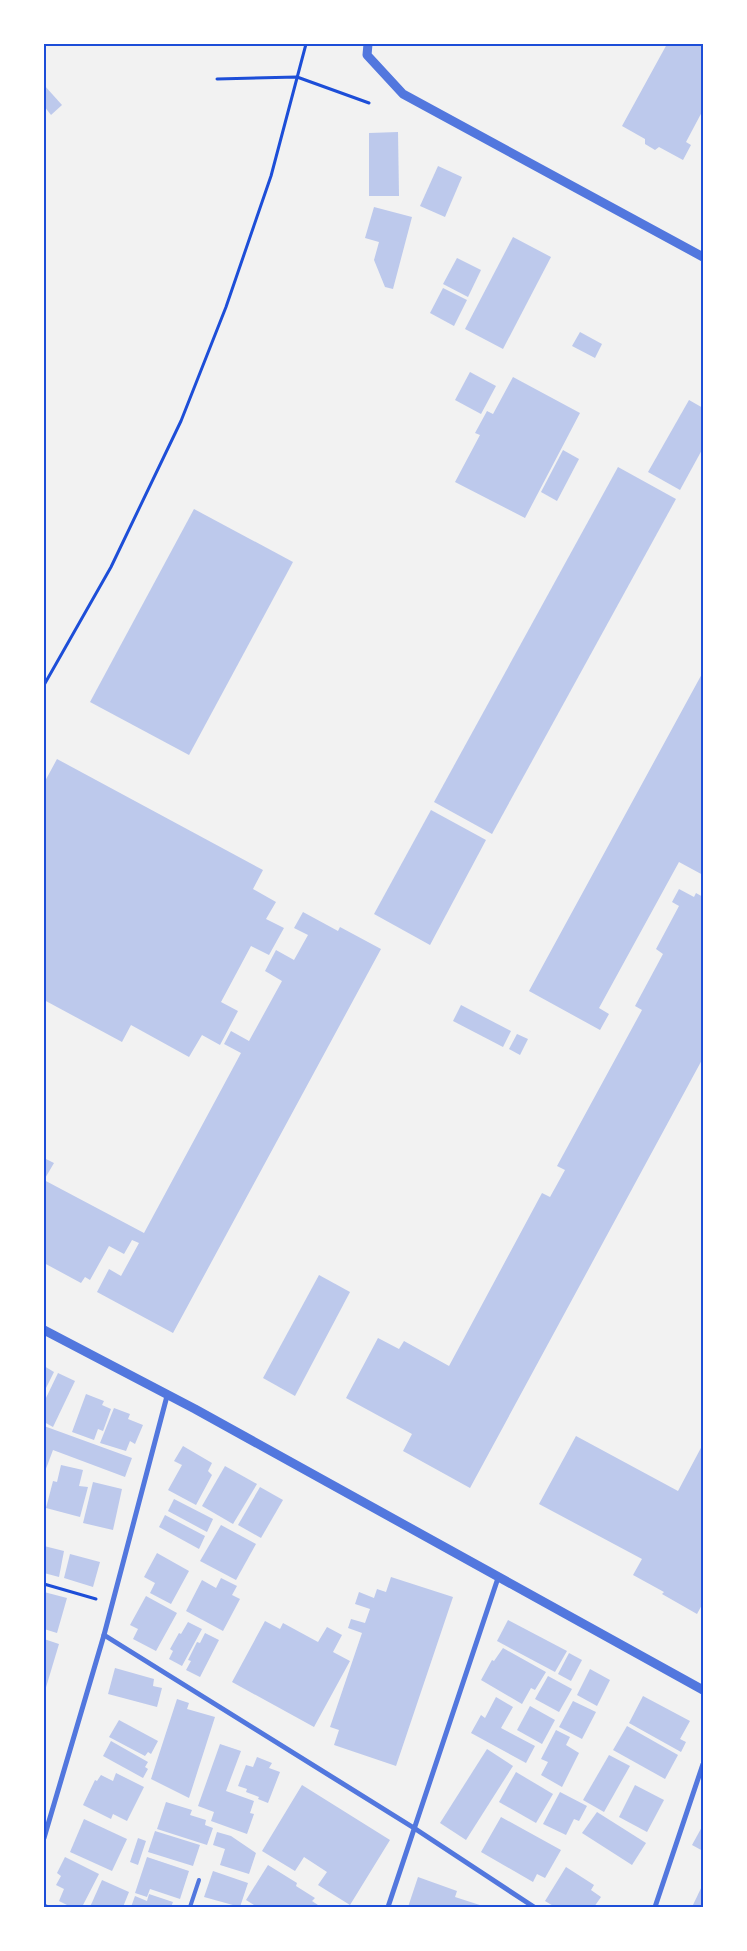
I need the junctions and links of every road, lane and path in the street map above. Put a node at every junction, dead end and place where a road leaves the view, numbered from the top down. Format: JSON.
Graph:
{"nodes":[{"id":1,"x":306,"y":44,"type":"edge"},
{"id":2,"x":368,"y":44,"type":"edge"},
{"id":3,"x":297,"y":77,"type":"junction"},
{"id":4,"x":217,"y":79,"type":"dead end"},
{"id":5,"x":369,"y":103,"type":"dead end"},
{"id":6,"x":703,"y":257,"type":"edge"},
{"id":7,"x":44,"y":685,"type":"edge"},
{"id":8,"x":44,"y":1330,"type":"edge"},
{"id":9,"x":167,"y":1396,"type":"junction"},
{"id":10,"x":498,"y":1578,"type":"junction"},
{"id":11,"x":44,"y":1584,"type":"edge"},
{"id":12,"x":112,"y":1604,"type":"junction"},
{"id":13,"x":104,"y":1635,"type":"junction"},
{"id":14,"x":703,"y":1690,"type":"edge"},
{"id":15,"x":703,"y":1764,"type":"edge"},
{"id":16,"x":45,"y":1828,"type":"edge"},
{"id":17,"x":414,"y":1828,"type":"junction"},
{"id":18,"x":44,"y":1838,"type":"edge"},
{"id":19,"x":199,"y":1880,"type":"dead end"},
{"id":20,"x":190,"y":1907,"type":"edge"},
{"id":21,"x":388,"y":1907,"type":"edge"},
{"id":22,"x":534,"y":1907,"type":"edge"},
{"id":23,"x":655,"y":1907,"type":"edge"}],
"edges":[{"from":1,"to":3,"type":"path"},
{"from":2,"to":6,"type":"street"},
{"from":3,"to":4,"type":"path"},
{"from":3,"to":5,"type":"path"},
{"from":3,"to":7,"type":"path"},
{"from":8,"to":9,"type":"street"},
{"from":9,"to":10,"type":"street"},
{"from":9,"to":12,"type":"street"},
{"from":10,"to":14,"type":"street"},
{"from":10,"to":17,"type":"street"},
{"from":11,"to":12,"type":"path"},
{"from":12,"to":13,"type":"street"},
{"from":13,"to":16,"type":"street"},
{"from":13,"to":17,"type":"street"},
{"from":15,"to":23,"type":"street"},
{"from":16,"to":18,"type":"street"},
{"from":17,"to":21,"type":"street"},
{"from":17,"to":22,"type":"street"},
{"from":19,"to":20,"type":"lane"}]}
